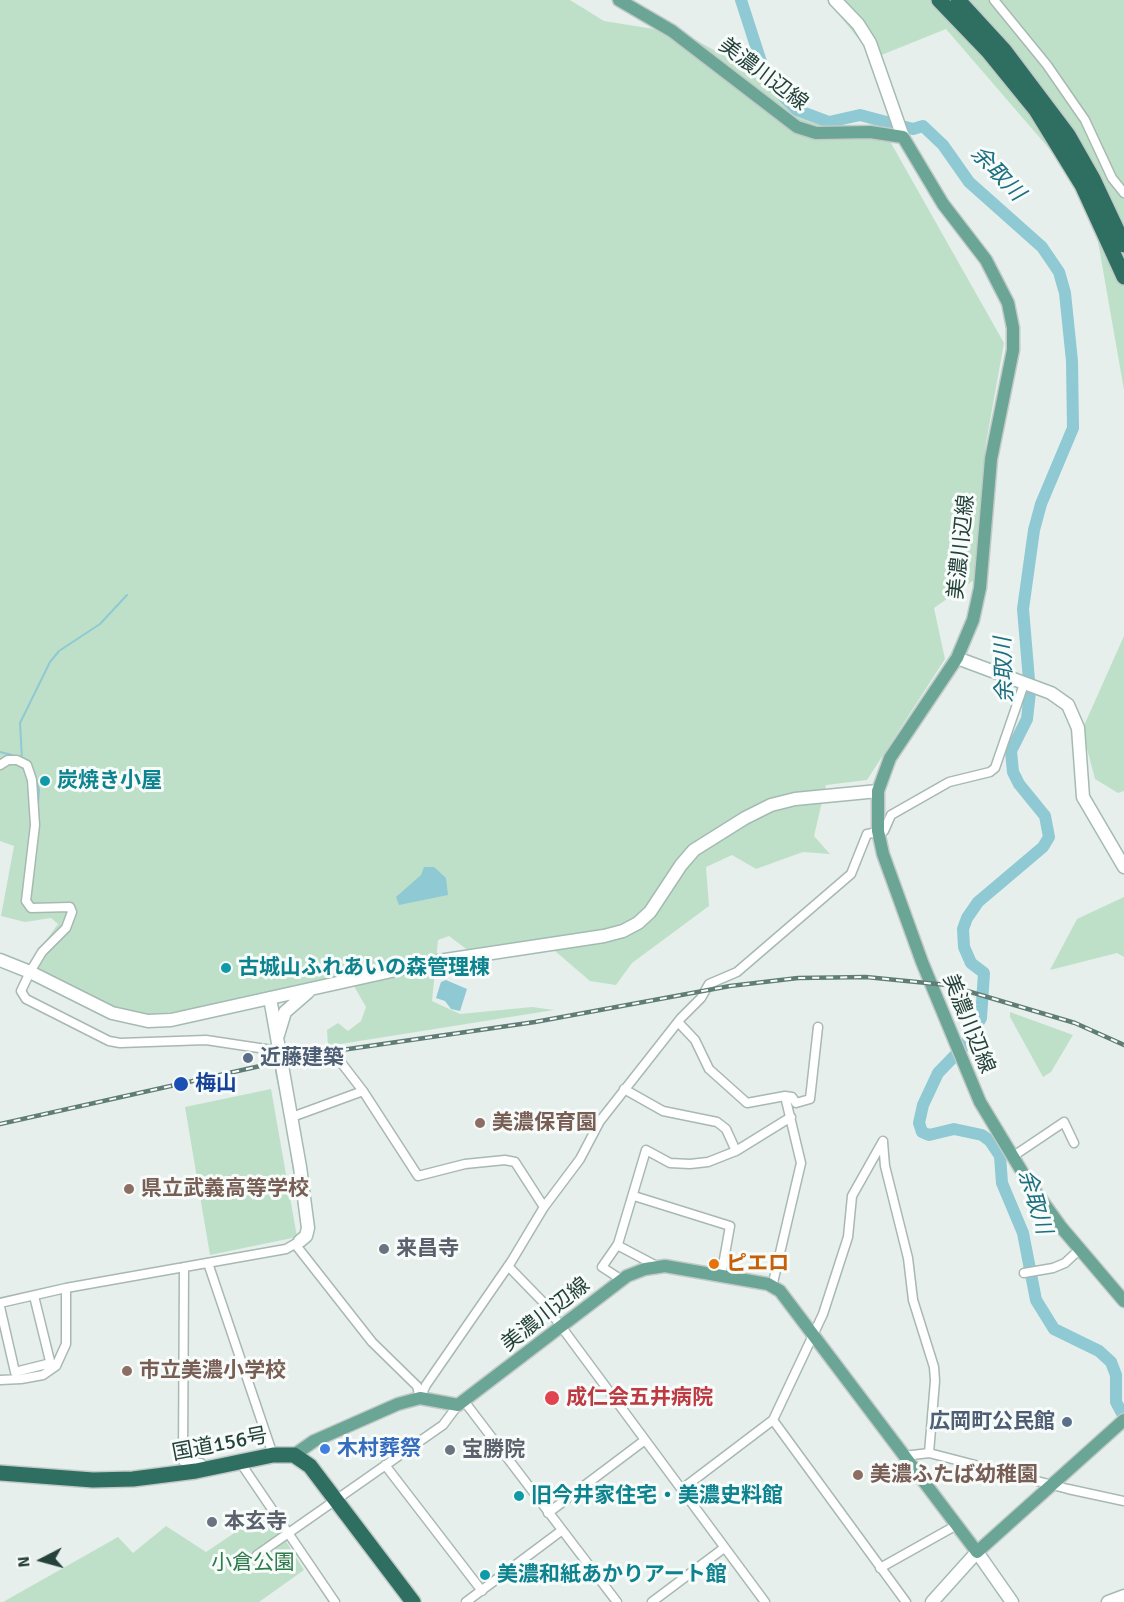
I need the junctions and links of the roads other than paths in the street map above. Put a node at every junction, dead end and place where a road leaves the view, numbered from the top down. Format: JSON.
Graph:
{"nodes":[{"id":1,"x":619,"y":0,"type":"edge"},
{"id":2,"x":835,"y":0,"type":"edge"},
{"id":3,"x":939,"y":0,"type":"edge"},
{"id":4,"x":958,"y":0,"type":"edge"},
{"id":5,"x":994,"y":0,"type":"edge"},
{"id":6,"x":900,"y":129,"type":"junction"},
{"id":7,"x":1124,"y":193,"type":"edge"},
{"id":8,"x":1124,"y":245,"type":"edge"},
{"id":9,"x":1124,"y":277,"type":"edge"},
{"id":10,"x":957,"y":658,"type":"junction"},
{"id":11,"x":1028,"y":685,"type":"junction"},
{"id":12,"x":1,"y":764,"type":"edge"},
{"id":13,"x":878,"y":791,"type":"junction"},
{"id":14,"x":878,"y":831,"type":"junction"},
{"id":15,"x":1124,"y":867,"type":"edge"},
{"id":16,"x":0,"y":960,"type":"edge"},
{"id":17,"x":30,"y":972,"type":"junction"},
{"id":18,"x":314,"y":988,"type":"junction"},
{"id":19,"x":270,"y":998,"type":"junction"},
{"id":20,"x":678,"y":1022,"type":"junction"},
{"id":21,"x":818,"y":1027,"type":"dead end"},
{"id":22,"x":278,"y":1045,"type":"junction"},
{"id":23,"x":336,"y":1056,"type":"dead end"},
{"id":24,"x":624,"y":1089,"type":"junction"},
{"id":25,"x":363,"y":1091,"type":"junction"},
{"id":26,"x":785,"y":1096,"type":"junction"},
{"id":27,"x":790,"y":1116,"type":"junction"},
{"id":28,"x":292,"y":1117,"type":"junction"},
{"id":29,"x":1074,"y":1143,"type":"dead end"},
{"id":30,"x":736,"y":1151,"type":"junction"},
{"id":31,"x":1012,"y":1156,"type":"junction"},
{"id":32,"x":634,"y":1196,"type":"junction"},
{"id":33,"x":544,"y":1207,"type":"junction"},
{"id":34,"x":298,"y":1242,"type":"junction"},
{"id":35,"x":617,"y":1245,"type":"junction"},
{"id":36,"x":1080,"y":1250,"type":"junction"},
{"id":37,"x":208,"y":1263,"type":"junction"},
{"id":38,"x":508,"y":1266,"type":"junction"},
{"id":39,"x":184,"y":1267,"type":"junction"},
{"id":40,"x":655,"y":1267,"type":"junction"},
{"id":41,"x":1024,"y":1274,"type":"dead end"},
{"id":42,"x":721,"y":1276,"type":"junction"},
{"id":43,"x":622,"y":1280,"type":"junction"},
{"id":44,"x":772,"y":1287,"type":"junction"},
{"id":45,"x":66,"y":1288,"type":"junction"},
{"id":46,"x":34,"y":1296,"type":"junction"},
{"id":47,"x":1124,"y":1301,"type":"edge"},
{"id":48,"x":0,"y":1305,"type":"edge"},
{"id":49,"x":561,"y":1328,"type":"junction"},
{"id":50,"x":814,"y":1337,"type":"junction"},
{"id":51,"x":26,"y":1369,"type":"junction"},
{"id":52,"x":0,"y":1379,"type":"edge"},
{"id":53,"x":420,"y":1398,"type":"junction"},
{"id":54,"x":461,"y":1403,"type":"junction"},
{"id":55,"x":773,"y":1420,"type":"junction"},
{"id":56,"x":1124,"y":1420,"type":"edge"},
{"id":57,"x":645,"y":1440,"type":"junction"},
{"id":58,"x":929,"y":1453,"type":"junction"},
{"id":59,"x":273,"y":1455,"type":"junction"},
{"id":60,"x":294,"y":1455,"type":"junction"},
{"id":61,"x":903,"y":1456,"type":"junction"},
{"id":62,"x":244,"y":1463,"type":"junction"},
{"id":63,"x":385,"y":1465,"type":"junction"},
{"id":64,"x":206,"y":1470,"type":"junction"},
{"id":65,"x":0,"y":1473,"type":"edge"},
{"id":66,"x":1053,"y":1484,"type":"junction"},
{"id":67,"x":682,"y":1489,"type":"junction"},
{"id":68,"x":336,"y":1499,"type":"junction"},
{"id":69,"x":1124,"y":1501,"type":"edge"},
{"id":70,"x":548,"y":1513,"type":"junction"},
{"id":71,"x":955,"y":1526,"type":"junction"},
{"id":72,"x":561,"y":1532,"type":"junction"},
{"id":73,"x":289,"y":1533,"type":"junction"},
{"id":74,"x":724,"y":1548,"type":"junction"},
{"id":75,"x":977,"y":1552,"type":"junction"},
{"id":76,"x":256,"y":1555,"type":"dead end"},
{"id":77,"x":880,"y":1568,"type":"junction"},
{"id":78,"x":482,"y":1591,"type":"junction"},
{"id":79,"x":1124,"y":1596,"type":"edge"},
{"id":80,"x":335,"y":1602,"type":"edge"},
{"id":81,"x":413,"y":1602,"type":"edge"},
{"id":82,"x":466,"y":1602,"type":"edge"},
{"id":83,"x":617,"y":1602,"type":"edge"},
{"id":84,"x":652,"y":1602,"type":"edge"},
{"id":85,"x":765,"y":1602,"type":"edge"},
{"id":86,"x":906,"y":1602,"type":"edge"},
{"id":87,"x":932,"y":1602,"type":"edge"},
{"id":88,"x":1012,"y":1602,"type":"edge"},
{"id":89,"x":1108,"y":1602,"type":"edge"}],
"edges":[{"from":1,"to":6,"type":"main road","name":"美濃川辺線"},
{"from":2,"to":6,"type":"street"},
{"from":3,"to":9,"type":"highway"},
{"from":4,"to":8,"type":"highway"},
{"from":5,"to":7,"type":"street"},
{"from":6,"to":10,"type":"main road","name":"美濃川辺線"},
{"from":10,"to":11,"type":"street"},
{"from":10,"to":13,"type":"main road","name":"美濃川辺線"},
{"from":11,"to":14,"type":"street"},
{"from":11,"to":15,"type":"street"},
{"from":12,"to":17,"type":"street"},
{"from":13,"to":14,"type":"main road","name":"美濃川辺線"},
{"from":13,"to":18,"type":"street"},
{"from":14,"to":20,"type":"street"},
{"from":14,"to":31,"type":"main road","name":"美濃川辺線"},
{"from":16,"to":17,"type":"street"},
{"from":17,"to":19,"type":"street"},
{"from":17,"to":22,"type":"street"},
{"from":18,"to":19,"type":"street"},
{"from":18,"to":22,"type":"street"},
{"from":19,"to":22,"type":"street"},
{"from":20,"to":24,"type":"street"},
{"from":20,"to":26,"type":"street"},
{"from":21,"to":26,"type":"street"},
{"from":22,"to":28,"type":"street"},
{"from":23,"to":25,"type":"street"},
{"from":24,"to":30,"type":"street"},
{"from":24,"to":33,"type":"street"},
{"from":25,"to":28,"type":"street"},
{"from":25,"to":33,"type":"street"},
{"from":26,"to":27,"type":"street"},
{"from":27,"to":30,"type":"street"},
{"from":27,"to":44,"type":"street"},
{"from":28,"to":34,"type":"street"},
{"from":29,"to":31,"type":"street"},
{"from":30,"to":32,"type":"street"},
{"from":31,"to":36,"type":"main road","name":"美濃川辺線"},
{"from":32,"to":35,"type":"street"},
{"from":32,"to":42,"type":"street"},
{"from":33,"to":38,"type":"street"},
{"from":34,"to":37,"type":"street"},
{"from":34,"to":53,"type":"street"},
{"from":35,"to":40,"type":"street"},
{"from":35,"to":43,"type":"street"},
{"from":36,"to":41,"type":"street"},
{"from":36,"to":47,"type":"main road","name":"美濃川辺線"},
{"from":37,"to":39,"type":"street"},
{"from":37,"to":59,"type":"street"},
{"from":38,"to":49,"type":"street"},
{"from":38,"to":53,"type":"street"},
{"from":39,"to":45,"type":"street"},
{"from":39,"to":64,"type":"street"},
{"from":40,"to":42,"type":"main road","name":"美濃川辺線"},
{"from":40,"to":43,"type":"main road","name":"美濃川辺線"},
{"from":42,"to":44,"type":"main road","name":"美濃川辺線"},
{"from":43,"to":49,"type":"main road","name":"美濃川辺線"},
{"from":44,"to":50,"type":"main road"},
{"from":45,"to":46,"type":"street"},
{"from":45,"to":52,"type":"street"},
{"from":46,"to":48,"type":"street"},
{"from":46,"to":51,"type":"street"},
{"from":48,"to":51,"type":"street"},
{"from":49,"to":54,"type":"main road","name":"美濃川辺線"},
{"from":49,"to":57,"type":"street"},
{"from":50,"to":55,"type":"street"},
{"from":50,"to":58,"type":"street"},
{"from":50,"to":61,"type":"main road"},
{"from":51,"to":52,"type":"street"},
{"from":53,"to":54,"type":"main road"},
{"from":53,"to":60,"type":"main road"},
{"from":54,"to":63,"type":"street"},
{"from":54,"to":70,"type":"street"},
{"from":55,"to":67,"type":"street"},
{"from":55,"to":77,"type":"street"},
{"from":56,"to":66,"type":"main road"},
{"from":57,"to":67,"type":"street"},
{"from":57,"to":70,"type":"street"},
{"from":58,"to":61,"type":"street"},
{"from":58,"to":66,"type":"street"},
{"from":59,"to":60,"type":"highway","name":"国道156号"},
{"from":59,"to":62,"type":"highway","name":"国道156号"},
{"from":60,"to":68,"type":"highway","name":"国道156号"},
{"from":61,"to":71,"type":"main road"},
{"from":62,"to":64,"type":"highway","name":"国道156号"},
{"from":62,"to":73,"type":"street"},
{"from":63,"to":68,"type":"street"},
{"from":63,"to":78,"type":"street"},
{"from":64,"to":65,"type":"highway","name":"国道156号"},
{"from":66,"to":69,"type":"street"},
{"from":66,"to":75,"type":"main road"},
{"from":67,"to":74,"type":"street"},
{"from":68,"to":73,"type":"street"},
{"from":68,"to":81,"type":"highway","name":"国道156号"},
{"from":70,"to":72,"type":"street"},
{"from":71,"to":75,"type":"main road"},
{"from":71,"to":77,"type":"street"},
{"from":72,"to":78,"type":"street"},
{"from":72,"to":83,"type":"street"},
{"from":73,"to":76,"type":"street"},
{"from":73,"to":80,"type":"street"},
{"from":74,"to":84,"type":"street"},
{"from":74,"to":85,"type":"street"},
{"from":75,"to":87,"type":"street"},
{"from":75,"to":88,"type":"street"},
{"from":77,"to":86,"type":"street"},
{"from":78,"to":82,"type":"street"},
{"from":79,"to":89,"type":"street"}]}
